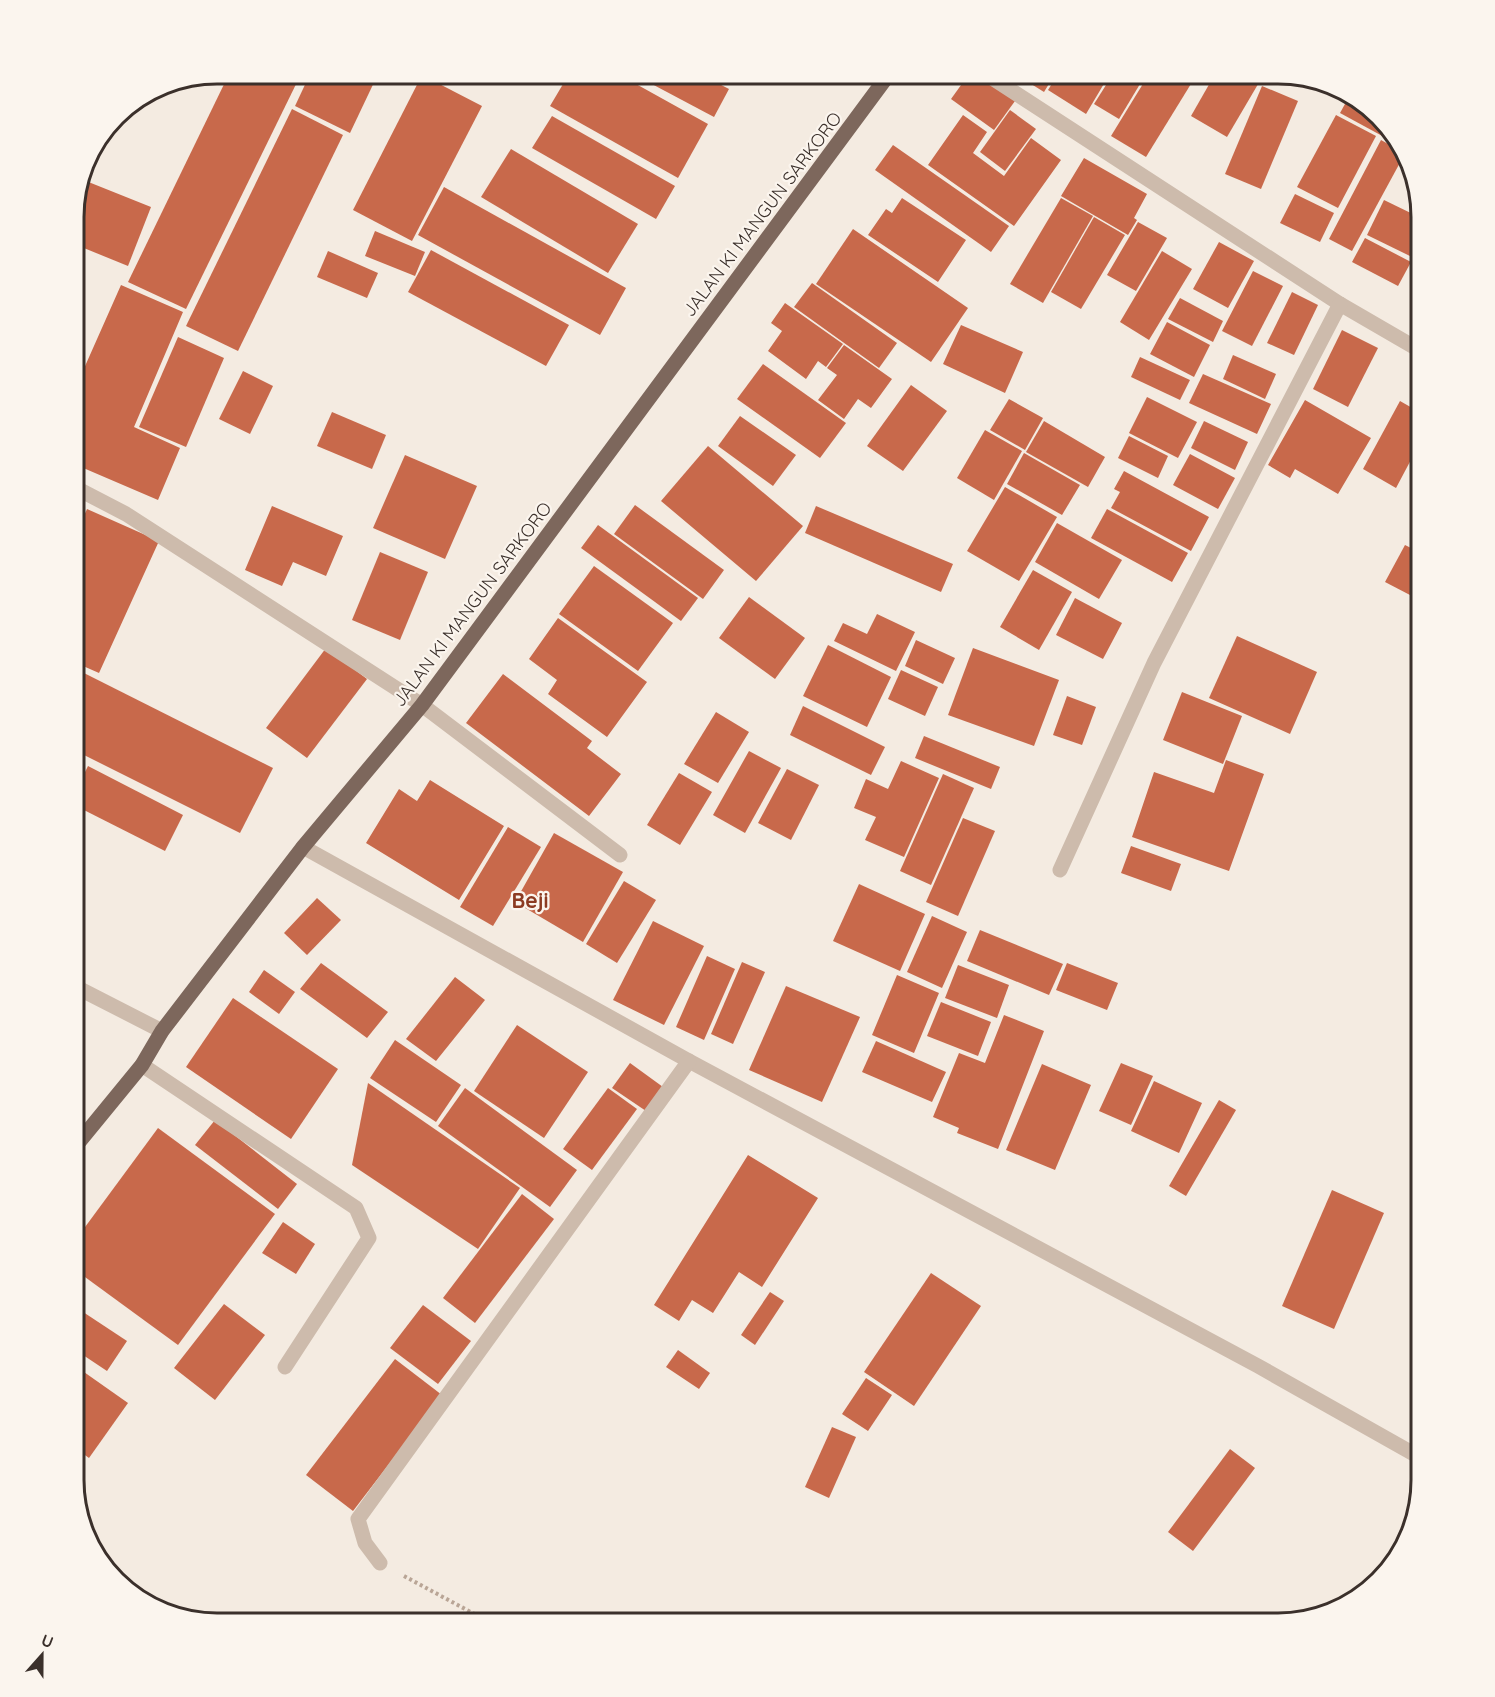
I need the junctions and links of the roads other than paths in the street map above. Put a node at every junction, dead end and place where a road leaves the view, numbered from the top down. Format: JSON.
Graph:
{"nodes":[{"id":1,"x":883,"y":84,"type":"edge"},
{"id":2,"x":1001,"y":84,"type":"edge"},
{"id":3,"x":1340,"y":304,"type":"junction"},
{"id":4,"x":1411,"y":345,"type":"edge"},
{"id":5,"x":84,"y":492,"type":"edge"},
{"id":6,"x":422,"y":705,"type":"junction"},
{"id":7,"x":303,"y":847,"type":"junction"},
{"id":8,"x":620,"y":855,"type":"dead end"},
{"id":9,"x":1060,"y":870,"type":"dead end"},
{"id":10,"x":84,"y":991,"type":"edge"},
{"id":11,"x":162,"y":1031,"type":"junction"},
{"id":12,"x":689,"y":1061,"type":"junction"},
{"id":13,"x":142,"y":1065,"type":"junction"},
{"id":14,"x":84,"y":1136,"type":"edge"},
{"id":15,"x":285,"y":1367,"type":"dead end"},
{"id":16,"x":1411,"y":1452,"type":"edge"},
{"id":17,"x":380,"y":1563,"type":"road end"}],
"edges":[{"from":1,"to":6,"type":"main road","name":"JALAN KI MANGUN SARKORO"},
{"from":2,"to":3,"type":"street"},
{"from":3,"to":4,"type":"street"},
{"from":3,"to":9,"type":"street"},
{"from":5,"to":6,"type":"street"},
{"from":6,"to":7,"type":"main road","name":"JALAN KI MANGUN SARKORO"},
{"from":6,"to":8,"type":"street"},
{"from":7,"to":11,"type":"main road","name":"JALAN KI MANGUN SARKORO"},
{"from":7,"to":12,"type":"street"},
{"from":10,"to":11,"type":"street"},
{"from":11,"to":13,"type":"main road","name":"JALAN KI MANGUN SARKORO"},
{"from":12,"to":16,"type":"street"},
{"from":12,"to":17,"type":"street"},
{"from":13,"to":14,"type":"main road","name":"JALAN KI MANGUN SARKORO"},
{"from":13,"to":15,"type":"street"}]}
